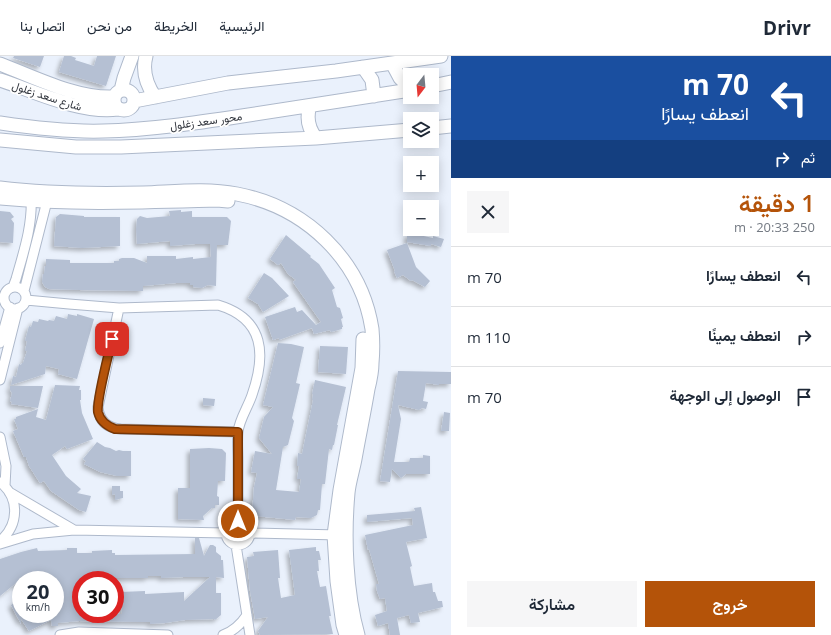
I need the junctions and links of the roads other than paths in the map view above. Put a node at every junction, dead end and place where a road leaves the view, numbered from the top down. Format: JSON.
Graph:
{"nodes":[{"id":1,"x":132,"y":56,"type":"edge"},
{"id":2,"x":146,"y":56,"type":"edge"},
{"id":3,"x":440,"y":56,"type":"edge"},
{"id":4,"x":392,"y":63,"type":"junction"},
{"id":5,"x":0,"y":64,"type":"edge"},
{"id":6,"x":363,"y":67,"type":"junction"},
{"id":7,"x":0,"y":80,"type":"edge"},
{"id":8,"x":403,"y":81,"type":"edge"},
{"id":9,"x":451,"y":82,"type":"edge"},
{"id":10,"x":51,"y":83,"type":"junction"},
{"id":11,"x":439,"y":85,"type":"edge"},
{"id":12,"x":403,"y":90,"type":"edge"},
{"id":13,"x":47,"y":96,"type":"junction"},
{"id":14,"x":374,"y":96,"type":"junction"},
{"id":15,"x":154,"y":97,"type":"junction"},
{"id":16,"x":118,"y":99,"type":"junction"},
{"id":17,"x":310,"y":106,"type":"junction"},
{"id":18,"x":0,"y":123,"type":"edge"},
{"id":19,"x":451,"y":126,"type":"edge"},
{"id":20,"x":439,"y":127,"type":"edge"},
{"id":21,"x":403,"y":131,"type":"edge"},
{"id":22,"x":316,"y":138,"type":"junction"},
{"id":23,"x":0,"y":140,"type":"edge"},
{"id":24,"x":0,"y":188,"type":"edge"},
{"id":25,"x":31,"y":196,"type":"junction"},
{"id":26,"x":48,"y":197,"type":"junction"},
{"id":27,"x":0,"y":198,"type":"edge"},
{"id":28,"x":13,"y":287,"type":"junction"},
{"id":29,"x":25,"y":295,"type":"junction"},
{"id":30,"x":2,"y":297,"type":"edge"},
{"id":31,"x":14,"y":308,"type":"junction"},
{"id":32,"x":119,"y":308,"type":"junction"},
{"id":33,"x":0,"y":343,"type":"edge"},
{"id":34,"x":0,"y":380,"type":"edge"},
{"id":35,"x":238,"y":432,"type":"junction"},
{"id":36,"x":0,"y":437,"type":"edge"},
{"id":37,"x":5,"y":487,"type":"edge"},
{"id":38,"x":238,"y":521,"type":"junction"},
{"id":39,"x":74,"y":530,"type":"junction"},
{"id":40,"x":226,"y":533,"type":"junction"},
{"id":41,"x":250,"y":533,"type":"junction"},
{"id":42,"x":340,"y":535,"type":"junction"},
{"id":43,"x":0,"y":543,"type":"edge"},
{"id":44,"x":236,"y":545,"type":"junction"},
{"id":45,"x":247,"y":615,"type":"junction"},
{"id":46,"x":96,"y":634,"type":"edge"},
{"id":47,"x":61,"y":635,"type":"edge"},
{"id":48,"x":168,"y":635,"type":"edge"},
{"id":49,"x":223,"y":635,"type":"edge"},
{"id":50,"x":250,"y":635,"type":"edge"},
{"id":51,"x":346,"y":635,"type":"edge"},
{"id":52,"x":358,"y":635,"type":"edge"}],
"edges":[{"from":1,"to":16,"type":"street"},
{"from":2,"to":15,"type":"street"},
{"from":3,"to":4,"type":"street"},
{"from":4,"to":6,"type":"street"},
{"from":4,"to":8,"type":"street"},
{"from":5,"to":10,"type":"street","name":"شارع سعد زغلول"},
{"from":6,"to":14,"type":"street"},
{"from":6,"to":15,"type":"street"},
{"from":7,"to":13,"type":"street","name":"شارع سعد زغلول"},
{"from":9,"to":11,"type":"street"},
{"from":10,"to":13,"type":"street"},
{"from":10,"to":16,"type":"street","name":"شارع سعد زغلول"},
{"from":12,"to":14,"type":"street","name":"محور سعد زغلول"},
{"from":13,"to":16,"type":"street","name":"شارع سعد زغلول"},
{"from":14,"to":17,"type":"street","name":"محور سعد زغلول"},
{"from":15,"to":16,"type":"street"},
{"from":17,"to":18,"type":"street","name":"محور سعد زغلول"},
{"from":17,"to":22,"type":"street"},
{"from":19,"to":20,"type":"street"},
{"from":21,"to":22,"type":"street","name":"محور سعد زغلول"},
{"from":22,"to":23,"type":"street","name":"محور سعد زغلول"},
{"from":24,"to":25,"type":"street"},
{"from":25,"to":26,"type":"street"},
{"from":25,"to":27,"type":"street"},
{"from":25,"to":28,"type":"street"},
{"from":26,"to":29,"type":"street"},
{"from":26,"to":42,"type":"street"},
{"from":28,"to":29,"type":"street"},
{"from":28,"to":30,"type":"street"},
{"from":29,"to":31,"type":"street"},
{"from":29,"to":32,"type":"street"},
{"from":30,"to":31,"type":"street"},
{"from":31,"to":33,"type":"street"},
{"from":31,"to":34,"type":"street"},
{"from":32,"to":35,"type":"street"},
{"from":32,"to":35,"type":"street"},
{"from":35,"to":38,"type":"street"},
{"from":36,"to":37,"type":"street"},
{"from":37,"to":39,"type":"street"},
{"from":37,"to":43,"type":"street"},
{"from":38,"to":40,"type":"street"},
{"from":38,"to":41,"type":"street"},
{"from":39,"to":40,"type":"street"},
{"from":39,"to":43,"type":"street"},
{"from":40,"to":44,"type":"street"},
{"from":41,"to":42,"type":"street"},
{"from":41,"to":44,"type":"street"},
{"from":42,"to":51,"type":"street"},
{"from":42,"to":52,"type":"street"},
{"from":44,"to":45,"type":"street"},
{"from":45,"to":49,"type":"street"},
{"from":45,"to":50,"type":"street"},
{"from":46,"to":47,"type":"street"},
{"from":46,"to":48,"type":"street"}]}
